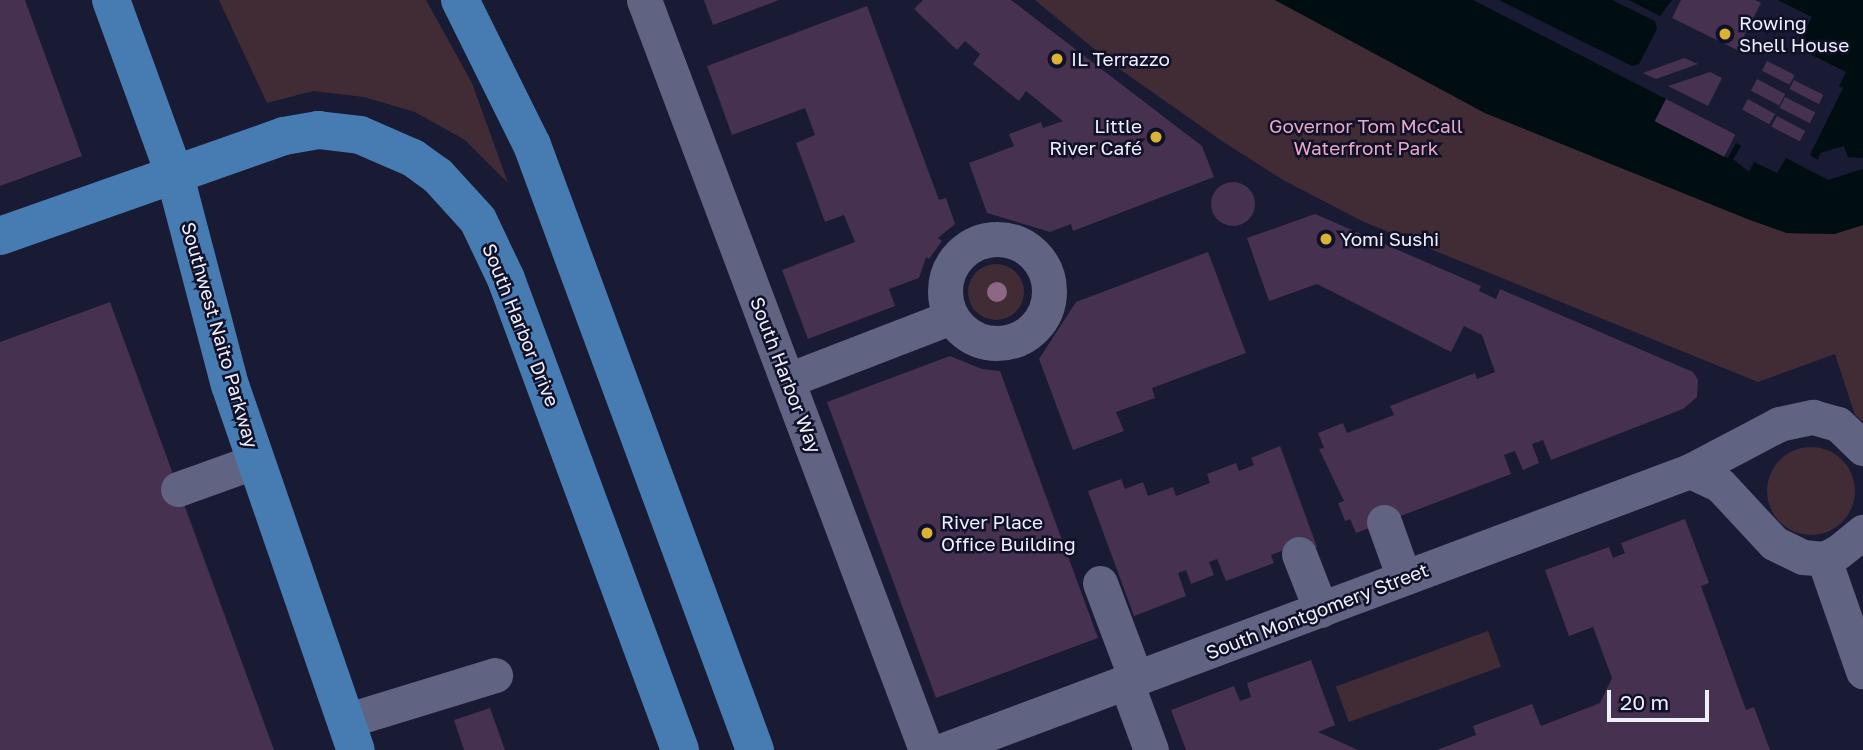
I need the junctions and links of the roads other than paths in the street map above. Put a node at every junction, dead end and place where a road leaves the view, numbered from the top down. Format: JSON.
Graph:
{"nodes":[{"id":1,"x":110,"y":0,"type":"edge"},
{"id":2,"x":460,"y":0,"type":"edge"},
{"id":3,"x":644,"y":0,"type":"edge"},
{"id":4,"x":175,"y":176,"type":"junction"},
{"id":5,"x":0,"y":236,"type":"edge"},
{"id":6,"x":951,"y":317,"type":"dead end"},
{"id":7,"x":788,"y":380,"type":"junction"},
{"id":8,"x":1863,"y":448,"type":"edge"},
{"id":9,"x":256,"y":461,"type":"junction"},
{"id":10,"x":1690,"y":471,"type":"junction"},
{"id":11,"x":178,"y":489,"type":"dead end"},
{"id":12,"x":1384,"y":523,"type":"dead end"},
{"id":13,"x":1863,"y":532,"type":"edge"},
{"id":14,"x":1299,"y":554,"type":"dead end"},
{"id":15,"x":1824,"y":559,"type":"junction"},
{"id":16,"x":1404,"y":578,"type":"junction"},
{"id":17,"x":1100,"y":583,"type":"dead end"},
{"id":18,"x":1321,"y":610,"type":"junction"},
{"id":19,"x":1863,"y":671,"type":"edge"},
{"id":20,"x":495,"y":675,"type":"dead end"},
{"id":21,"x":1131,"y":680,"type":"junction"},
{"id":22,"x":351,"y":736,"type":"edge"},
{"id":23,"x":680,"y":750,"type":"edge"},
{"id":24,"x":755,"y":750,"type":"edge"},
{"id":25,"x":926,"y":750,"type":"edge"},
{"id":26,"x":944,"y":750,"type":"edge"},
{"id":27,"x":1152,"y":750,"type":"edge"}],
"edges":[{"from":1,"to":4,"type":"main road","name":"Southwest Naito Parkway"},
{"from":2,"to":24,"type":"main road"},
{"from":3,"to":7,"type":"street","name":"South Harbor Way"},
{"from":4,"to":5,"type":"main road","name":"South Harbor Drive"},
{"from":4,"to":9,"type":"main road","name":"Southwest Naito Parkway"},
{"from":4,"to":23,"type":"main road","name":"South Harbor Drive"},
{"from":6,"to":7,"type":"street"},
{"from":7,"to":25,"type":"street","name":"South Harbor Way"},
{"from":8,"to":10,"type":"street","name":"South Montgomery Street"},
{"from":9,"to":11,"type":"street"},
{"from":9,"to":22,"type":"main road","name":"Southwest Naito Parkway"},
{"from":10,"to":15,"type":"street"},
{"from":10,"to":16,"type":"street","name":"South Montgomery Street"},
{"from":12,"to":16,"type":"street"},
{"from":13,"to":15,"type":"street"},
{"from":14,"to":18,"type":"street"},
{"from":15,"to":19,"type":"street"},
{"from":16,"to":18,"type":"street","name":"South Montgomery Street"},
{"from":17,"to":21,"type":"street"},
{"from":18,"to":21,"type":"street","name":"South Montgomery Street"},
{"from":20,"to":22,"type":"street"},
{"from":21,"to":26,"type":"street","name":"South Montgomery Street"},
{"from":21,"to":27,"type":"street"}]}
